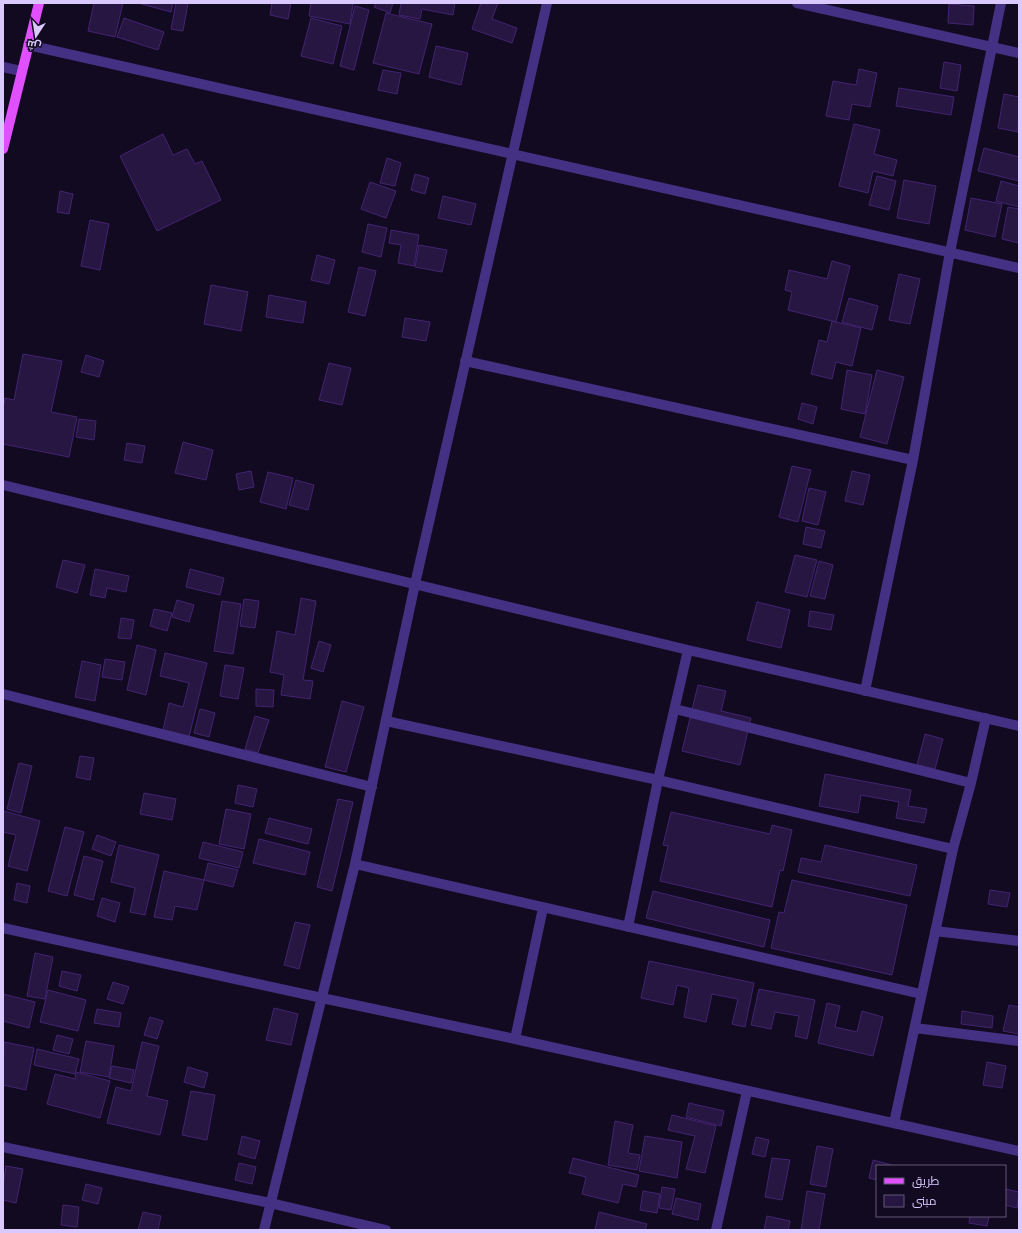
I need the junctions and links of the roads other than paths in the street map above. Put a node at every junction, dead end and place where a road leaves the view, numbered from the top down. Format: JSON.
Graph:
{"nodes":[{"id":1,"x":39,"y":3,"type":"edge"},
{"id":2,"x":547,"y":3,"type":"edge"},
{"id":3,"x":797,"y":3,"type":"edge"},
{"id":4,"x":1001,"y":3,"type":"edge"},
{"id":5,"x":28,"y":45,"type":"junction"},
{"id":6,"x":992,"y":47,"type":"junction"},
{"id":7,"x":1019,"y":53,"type":"edge"},
{"id":8,"x":3,"y":67,"type":"edge"},
{"id":9,"x":21,"y":71,"type":"junction"},
{"id":10,"x":3,"y":149,"type":"edge"},
{"id":11,"x":512,"y":154,"type":"junction"},
{"id":12,"x":950,"y":252,"type":"junction"},
{"id":13,"x":1019,"y":268,"type":"edge"},
{"id":14,"x":465,"y":361,"type":"junction"},
{"id":15,"x":913,"y":460,"type":"junction"},
{"id":16,"x":3,"y":485,"type":"edge"},
{"id":17,"x":415,"y":584,"type":"junction"},
{"id":18,"x":688,"y":650,"type":"junction"},
{"id":19,"x":865,"y":691,"type":"junction"},
{"id":20,"x":3,"y":694,"type":"edge"},
{"id":21,"x":675,"y":709,"type":"junction"},
{"id":22,"x":986,"y":718,"type":"junction"},
{"id":23,"x":386,"y":721,"type":"junction"},
{"id":24,"x":1019,"y":726,"type":"edge"},
{"id":25,"x":658,"y":780,"type":"junction"},
{"id":26,"x":971,"y":783,"type":"junction"},
{"id":27,"x":372,"y":787,"type":"junction"},
{"id":28,"x":953,"y":849,"type":"junction"},
{"id":29,"x":356,"y":864,"type":"junction"},
{"id":30,"x":543,"y":908,"type":"junction"},
{"id":31,"x":628,"y":927,"type":"junction"},
{"id":32,"x":3,"y":928,"type":"edge"},
{"id":33,"x":935,"y":931,"type":"junction"},
{"id":34,"x":1019,"y":941,"type":"edge"},
{"id":35,"x":921,"y":994,"type":"junction"},
{"id":36,"x":322,"y":998,"type":"junction"},
{"id":37,"x":915,"y":1028,"type":"junction"},
{"id":38,"x":515,"y":1039,"type":"junction"},
{"id":39,"x":1019,"y":1041,"type":"edge"},
{"id":40,"x":747,"y":1091,"type":"junction"},
{"id":41,"x":894,"y":1123,"type":"junction"},
{"id":42,"x":3,"y":1147,"type":"edge"},
{"id":43,"x":1019,"y":1151,"type":"edge"},
{"id":44,"x":270,"y":1203,"type":"junction"},
{"id":45,"x":264,"y":1230,"type":"edge"},
{"id":46,"x":386,"y":1230,"type":"edge"},
{"id":47,"x":716,"y":1230,"type":"edge"}],
"edges":[{"from":1,"to":5,"type":"main road"},
{"from":2,"to":11,"type":"street"},
{"from":3,"to":6,"type":"street"},
{"from":4,"to":6,"type":"street"},
{"from":5,"to":9,"type":"main road"},
{"from":5,"to":11,"type":"street"},
{"from":6,"to":7,"type":"street"},
{"from":6,"to":12,"type":"street"},
{"from":8,"to":9,"type":"street"},
{"from":9,"to":10,"type":"main road"},
{"from":11,"to":12,"type":"street"},
{"from":11,"to":14,"type":"street"},
{"from":12,"to":13,"type":"street"},
{"from":12,"to":15,"type":"street"},
{"from":14,"to":15,"type":"street"},
{"from":14,"to":17,"type":"street"},
{"from":15,"to":19,"type":"street"},
{"from":16,"to":17,"type":"street"},
{"from":17,"to":18,"type":"street"},
{"from":17,"to":23,"type":"street"},
{"from":18,"to":19,"type":"street"},
{"from":18,"to":21,"type":"street"},
{"from":19,"to":22,"type":"street"},
{"from":20,"to":27,"type":"street"},
{"from":21,"to":25,"type":"street"},
{"from":21,"to":26,"type":"street"},
{"from":22,"to":24,"type":"street"},
{"from":22,"to":26,"type":"street"},
{"from":23,"to":25,"type":"street"},
{"from":23,"to":27,"type":"street"},
{"from":25,"to":28,"type":"street"},
{"from":25,"to":31,"type":"street"},
{"from":26,"to":28,"type":"street"},
{"from":27,"to":29,"type":"street"},
{"from":28,"to":33,"type":"street"},
{"from":29,"to":30,"type":"street"},
{"from":29,"to":36,"type":"street"},
{"from":30,"to":31,"type":"street"},
{"from":30,"to":38,"type":"street"},
{"from":31,"to":35,"type":"street"},
{"from":32,"to":36,"type":"street"},
{"from":33,"to":34,"type":"street"},
{"from":33,"to":35,"type":"street"},
{"from":35,"to":37,"type":"street"},
{"from":36,"to":38,"type":"street"},
{"from":36,"to":44,"type":"street"},
{"from":37,"to":39,"type":"street"},
{"from":37,"to":41,"type":"street"},
{"from":38,"to":40,"type":"street"},
{"from":40,"to":41,"type":"street"},
{"from":40,"to":47,"type":"street"},
{"from":41,"to":43,"type":"street"},
{"from":42,"to":44,"type":"street"},
{"from":44,"to":45,"type":"street"},
{"from":44,"to":46,"type":"street"}]}
